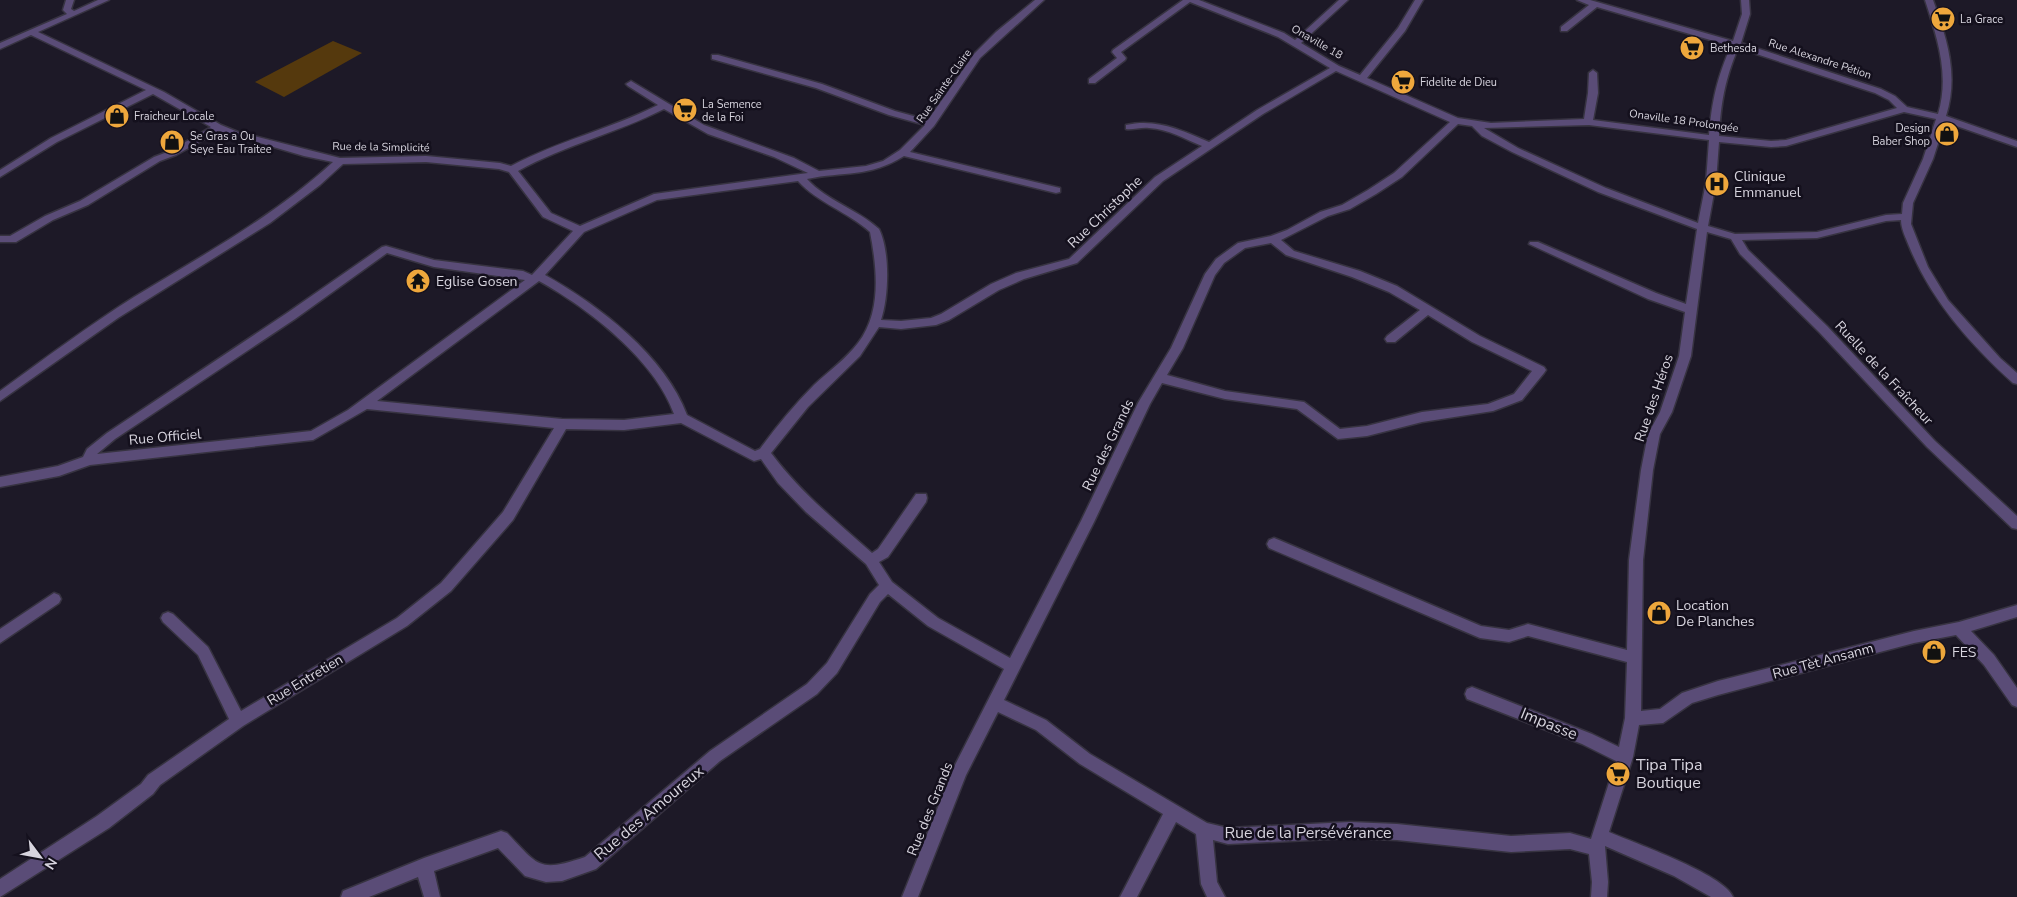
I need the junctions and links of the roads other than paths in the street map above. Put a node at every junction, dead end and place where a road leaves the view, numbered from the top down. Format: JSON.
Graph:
{"nodes":[{"id":1,"x":70,"y":0,"type":"edge"},
{"id":2,"x":105,"y":0,"type":"edge"},
{"id":3,"x":1040,"y":0,"type":"edge"},
{"id":4,"x":1188,"y":0,"type":"edge"},
{"id":5,"x":1192,"y":0,"type":"edge"},
{"id":6,"x":1344,"y":0,"type":"edge"},
{"id":7,"x":1419,"y":0,"type":"edge"},
{"id":8,"x":1581,"y":0,"type":"edge"},
{"id":9,"x":1745,"y":0,"type":"edge"},
{"id":10,"x":1929,"y":0,"type":"edge"},
{"id":11,"x":1594,"y":5,"type":"junction"},
{"id":12,"x":74,"y":14,"type":"junction"},
{"id":13,"x":1564,"y":29,"type":"dead end"},
{"id":14,"x":33,"y":33,"type":"junction"},
{"id":15,"x":0,"y":35,"type":"edge"},
{"id":16,"x":14,"y":40,"type":"junction"},
{"id":17,"x":1296,"y":43,"type":"junction"},
{"id":18,"x":1736,"y":44,"type":"junction"},
{"id":19,"x":0,"y":46,"type":"edge"},
{"id":20,"x":715,"y":57,"type":"dead end"},
{"id":21,"x":1336,"y":68,"type":"junction"},
{"id":22,"x":1593,"y":73,"type":"dead end"},
{"id":23,"x":1362,"y":78,"type":"junction"},
{"id":24,"x":1092,"y":81,"type":"dead end"},
{"id":25,"x":631,"y":84,"type":"dead end"},
{"id":26,"x":153,"y":90,"type":"junction"},
{"id":27,"x":664,"y":106,"type":"junction"},
{"id":28,"x":1904,"y":108,"type":"junction"},
{"id":29,"x":1940,"y":117,"type":"junction"},
{"id":30,"x":1456,"y":121,"type":"junction"},
{"id":31,"x":1589,"y":122,"type":"junction"},
{"id":32,"x":932,"y":124,"type":"junction"},
{"id":33,"x":1476,"y":125,"type":"junction"},
{"id":34,"x":218,"y":127,"type":"junction"},
{"id":35,"x":1129,"y":127,"type":"dead end"},
{"id":36,"x":1712,"y":137,"type":"junction"},
{"id":37,"x":2017,"y":144,"type":"edge"},
{"id":38,"x":1210,"y":146,"type":"junction"},
{"id":39,"x":902,"y":152,"type":"junction"},
{"id":40,"x":340,"y":161,"type":"junction"},
{"id":41,"x":512,"y":170,"type":"junction"},
{"id":42,"x":815,"y":173,"type":"junction"},
{"id":43,"x":0,"y":174,"type":"edge"},
{"id":44,"x":800,"y":178,"type":"junction"},
{"id":45,"x":1056,"y":190,"type":"dead end"},
{"id":46,"x":1905,"y":217,"type":"junction"},
{"id":47,"x":1703,"y":229,"type":"junction"},
{"id":48,"x":580,"y":230,"type":"junction"},
{"id":49,"x":1735,"y":237,"type":"junction"},
{"id":50,"x":0,"y":239,"type":"edge"},
{"id":51,"x":1273,"y":239,"type":"junction"},
{"id":52,"x":1534,"y":244,"type":"dead end"},
{"id":53,"x":535,"y":277,"type":"junction"},
{"id":54,"x":1426,"y":310,"type":"junction"},
{"id":55,"x":1690,"y":310,"type":"junction"},
{"id":56,"x":875,"y":323,"type":"junction"},
{"id":57,"x":1391,"y":339,"type":"dead end"},
{"id":58,"x":1160,"y":378,"type":"junction"},
{"id":59,"x":2017,"y":380,"type":"edge"},
{"id":60,"x":0,"y":397,"type":"edge"},
{"id":61,"x":365,"y":404,"type":"junction"},
{"id":62,"x":682,"y":418,"type":"junction"},
{"id":63,"x":562,"y":424,"type":"junction"},
{"id":64,"x":764,"y":453,"type":"junction"},
{"id":65,"x":89,"y":460,"type":"junction"},
{"id":66,"x":0,"y":482,"type":"edge"},
{"id":67,"x":921,"y":498,"type":"dead end"},
{"id":68,"x":2017,"y":524,"type":"edge"},
{"id":69,"x":1274,"y":544,"type":"dead end"},
{"id":70,"x":871,"y":560,"type":"junction"},
{"id":71,"x":887,"y":586,"type":"junction"},
{"id":72,"x":54,"y":600,"type":"dead end"},
{"id":73,"x":2017,"y":611,"type":"edge"},
{"id":74,"x":168,"y":618,"type":"dead end"},
{"id":75,"x":1959,"y":628,"type":"junction"},
{"id":76,"x":0,"y":637,"type":"edge"},
{"id":77,"x":1635,"y":658,"type":"junction"},
{"id":78,"x":1011,"y":666,"type":"junction"},
{"id":79,"x":1472,"y":694,"type":"dead end"},
{"id":80,"x":2017,"y":700,"type":"edge"},
{"id":81,"x":995,"y":703,"type":"junction"},
{"id":82,"x":1633,"y":718,"type":"junction"},
{"id":83,"x":238,"y":720,"type":"junction"},
{"id":84,"x":1624,"y":757,"type":"junction"},
{"id":85,"x":1172,"y":812,"type":"junction"},
{"id":86,"x":1204,"y":830,"type":"junction"},
{"id":87,"x":1598,"y":842,"type":"junction"},
{"id":88,"x":424,"y":866,"type":"junction"},
{"id":89,"x":0,"y":890,"type":"edge"},
{"id":90,"x":348,"y":897,"type":"edge"},
{"id":91,"x":432,"y":897,"type":"edge"},
{"id":92,"x":910,"y":897,"type":"edge"},
{"id":93,"x":1128,"y":897,"type":"edge"},
{"id":94,"x":1217,"y":897,"type":"edge"},
{"id":95,"x":1599,"y":897,"type":"edge"},
{"id":96,"x":1725,"y":897,"type":"edge"}],
"edges":[{"from":1,"to":12,"type":"street"},
{"from":2,"to":12,"type":"street"},
{"from":3,"to":32,"type":"street","name":"Rue Sainte-Claire"},
{"from":4,"to":24,"type":"street"},
{"from":5,"to":17,"type":"street","name":"Onaville 18"},
{"from":6,"to":17,"type":"street"},
{"from":7,"to":23,"type":"street"},
{"from":8,"to":11,"type":"street","name":"Rue Alexandre Pétion"},
{"from":9,"to":18,"type":"street","name":"Rue des Héros"},
{"from":10,"to":29,"type":"street"},
{"from":11,"to":13,"type":"street"},
{"from":11,"to":18,"type":"street","name":"Rue Alexandre Pétion"},
{"from":12,"to":14,"type":"street"},
{"from":14,"to":16,"type":"street"},
{"from":14,"to":26,"type":"street","name":"Rue de la Simplicité"},
{"from":15,"to":16,"type":"street"},
{"from":16,"to":19,"type":"street"},
{"from":17,"to":21,"type":"street","name":"Onaville 18"},
{"from":18,"to":28,"type":"street","name":"Rue Alexandre Pétion"},
{"from":18,"to":36,"type":"street","name":"Rue des Héros"},
{"from":20,"to":32,"type":"street"},
{"from":21,"to":23,"type":"street","name":"Onaville 18"},
{"from":21,"to":38,"type":"street","name":"Rue Christophe"},
{"from":22,"to":31,"type":"street"},
{"from":23,"to":30,"type":"street","name":"Onaville 18"},
{"from":25,"to":27,"type":"street"},
{"from":26,"to":34,"type":"street","name":"Rue de la Simplicité"},
{"from":26,"to":43,"type":"street"},
{"from":27,"to":41,"type":"street"},
{"from":27,"to":42,"type":"street"},
{"from":28,"to":29,"type":"street","name":"Rue Alexandre Pétion"},
{"from":28,"to":36,"type":"street","name":"Onaville 18 Prolongée"},
{"from":29,"to":37,"type":"street","name":"Rue Alexandre Pétion"},
{"from":29,"to":46,"type":"street"},
{"from":30,"to":33,"type":"street","name":"Onaville 18 Prolongée"},
{"from":30,"to":51,"type":"street","name":"Rue des Grands"},
{"from":31,"to":33,"type":"street","name":"Onaville 18 Prolongée"},
{"from":31,"to":36,"type":"street","name":"Onaville 18 Prolongée"},
{"from":32,"to":39,"type":"street","name":"Rue Sainte-Claire"},
{"from":33,"to":47,"type":"street"},
{"from":34,"to":40,"type":"street","name":"Rue de la Simplicité"},
{"from":34,"to":50,"type":"street"},
{"from":35,"to":38,"type":"street"},
{"from":36,"to":47,"type":"street","name":"Rue des Héros"},
{"from":38,"to":56,"type":"street","name":"Rue Christophe"},
{"from":39,"to":42,"type":"street","name":"Rue Sainte-Claire"},
{"from":39,"to":45,"type":"street"},
{"from":40,"to":41,"type":"street","name":"Rue de la Simplicité"},
{"from":40,"to":60,"type":"street"},
{"from":41,"to":48,"type":"street"},
{"from":42,"to":44,"type":"street","name":"Rue Sainte-Claire"},
{"from":44,"to":48,"type":"street","name":"Rue Sainte-Claire"},
{"from":44,"to":56,"type":"street"},
{"from":46,"to":49,"type":"street"},
{"from":46,"to":59,"type":"street"},
{"from":47,"to":49,"type":"street"},
{"from":47,"to":55,"type":"street","name":"Rue des Héros"},
{"from":48,"to":53,"type":"street","name":"Rue Officiel"},
{"from":49,"to":68,"type":"street","name":"Ruelle de la Fraîcheur"},
{"from":51,"to":54,"type":"street"},
{"from":51,"to":58,"type":"street","name":"Rue des Grands"},
{"from":52,"to":55,"type":"street"},
{"from":53,"to":61,"type":"street","name":"Rue Officiel"},
{"from":53,"to":62,"type":"street"},
{"from":53,"to":65,"type":"street"},
{"from":54,"to":57,"type":"street"},
{"from":54,"to":58,"type":"street"},
{"from":55,"to":77,"type":"street","name":"Rue des Héros"},
{"from":56,"to":64,"type":"street"},
{"from":58,"to":78,"type":"street","name":"Rue des Grands"},
{"from":61,"to":63,"type":"street"},
{"from":61,"to":65,"type":"street","name":"Rue Officiel"},
{"from":62,"to":63,"type":"street"},
{"from":62,"to":64,"type":"street"},
{"from":63,"to":83,"type":"street","name":"Rue Entretien"},
{"from":64,"to":70,"type":"street"},
{"from":65,"to":66,"type":"street","name":"Rue Officiel"},
{"from":67,"to":70,"type":"street"},
{"from":69,"to":77,"type":"street"},
{"from":70,"to":71,"type":"street"},
{"from":71,"to":78,"type":"street"},
{"from":71,"to":88,"type":"street","name":"Rue des Amoureux"},
{"from":72,"to":76,"type":"street"},
{"from":73,"to":75,"type":"street","name":"Rue Tèt Ansanm"},
{"from":74,"to":83,"type":"street"},
{"from":75,"to":80,"type":"street"},
{"from":75,"to":82,"type":"street","name":"Rue Tèt Ansanm"},
{"from":77,"to":82,"type":"street","name":"Rue des Héros"},
{"from":78,"to":81,"type":"street","name":"Rue des Grands"},
{"from":79,"to":84,"type":"street","name":"Impasse"},
{"from":81,"to":85,"type":"street","name":"Rue de la Persévérance"},
{"from":81,"to":92,"type":"street","name":"Rue des Grands"},
{"from":82,"to":84,"type":"street","name":"Rue des Héros"},
{"from":83,"to":89,"type":"street","name":"Rue Entretien"},
{"from":84,"to":87,"type":"street","name":"Rue des Héros"},
{"from":85,"to":86,"type":"street","name":"Rue de la Persévérance"},
{"from":85,"to":93,"type":"street"},
{"from":86,"to":87,"type":"street","name":"Rue de la Persévérance"},
{"from":86,"to":94,"type":"street"},
{"from":87,"to":95,"type":"street","name":"Rue des Héros"},
{"from":87,"to":96,"type":"street","name":"Rue de la Persévérance"},
{"from":88,"to":90,"type":"street","name":"Rue des Amoureux"},
{"from":88,"to":91,"type":"street"}]}
